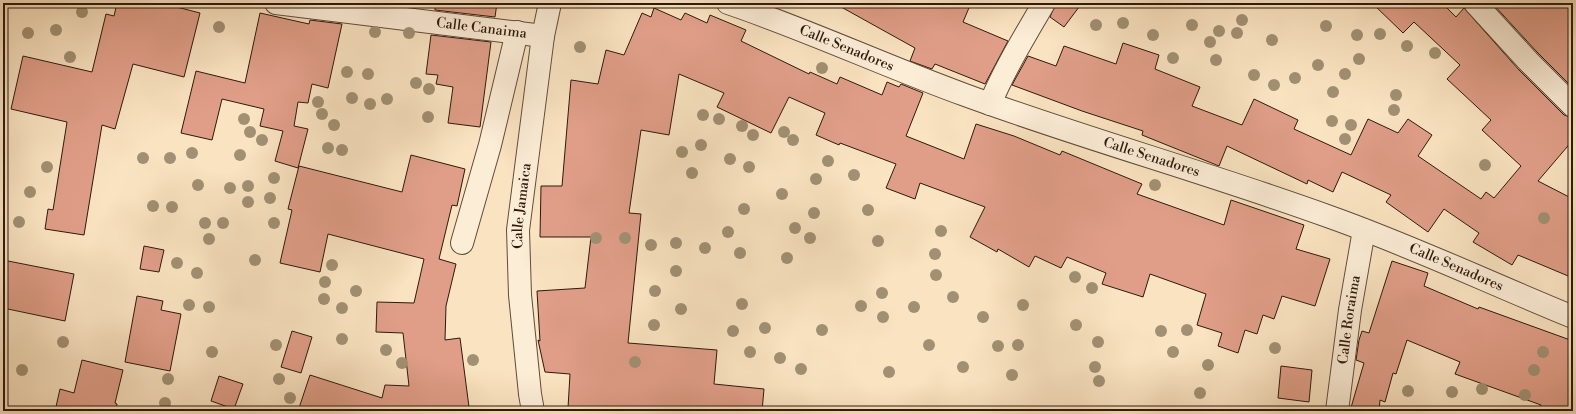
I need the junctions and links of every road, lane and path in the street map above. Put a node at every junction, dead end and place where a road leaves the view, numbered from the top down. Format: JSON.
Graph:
{"nodes":[{"id":1,"x":276,"y":3,"type":"edge"},
{"id":2,"x":550,"y":3,"type":"edge"},
{"id":3,"x":728,"y":3,"type":"edge"},
{"id":4,"x":1044,"y":3,"type":"edge"},
{"id":5,"x":1475,"y":3,"type":"edge"},
{"id":6,"x":517,"y":32,"type":"junction"},
{"id":7,"x":543,"y":36,"type":"junction"},
{"id":8,"x":990,"y":104,"type":"junction"},
{"id":9,"x":1573,"y":106,"type":"edge"},
{"id":10,"x":1364,"y":230,"type":"junction"},
{"id":11,"x":462,"y":243,"type":"dead end"},
{"id":12,"x":1573,"y":316,"type":"edge"},
{"id":13,"x":533,"y":411,"type":"edge"},
{"id":14,"x":1337,"y":411,"type":"edge"}],
"edges":[{"from":1,"to":6,"type":"street","name":"Calle Canaima"},
{"from":2,"to":7,"type":"street","name":"Calle Jamaica"},
{"from":3,"to":8,"type":"street","name":"Calle Senadores"},
{"from":4,"to":8,"type":"street"},
{"from":5,"to":9,"type":"street"},
{"from":6,"to":7,"type":"street","name":"Calle Canaima"},
{"from":6,"to":11,"type":"street"},
{"from":7,"to":13,"type":"street","name":"Calle Jamaica"},
{"from":8,"to":10,"type":"street","name":"Calle Senadores"},
{"from":10,"to":12,"type":"street","name":"Calle Senadores"},
{"from":10,"to":14,"type":"street","name":"Calle Roraima"}]}
